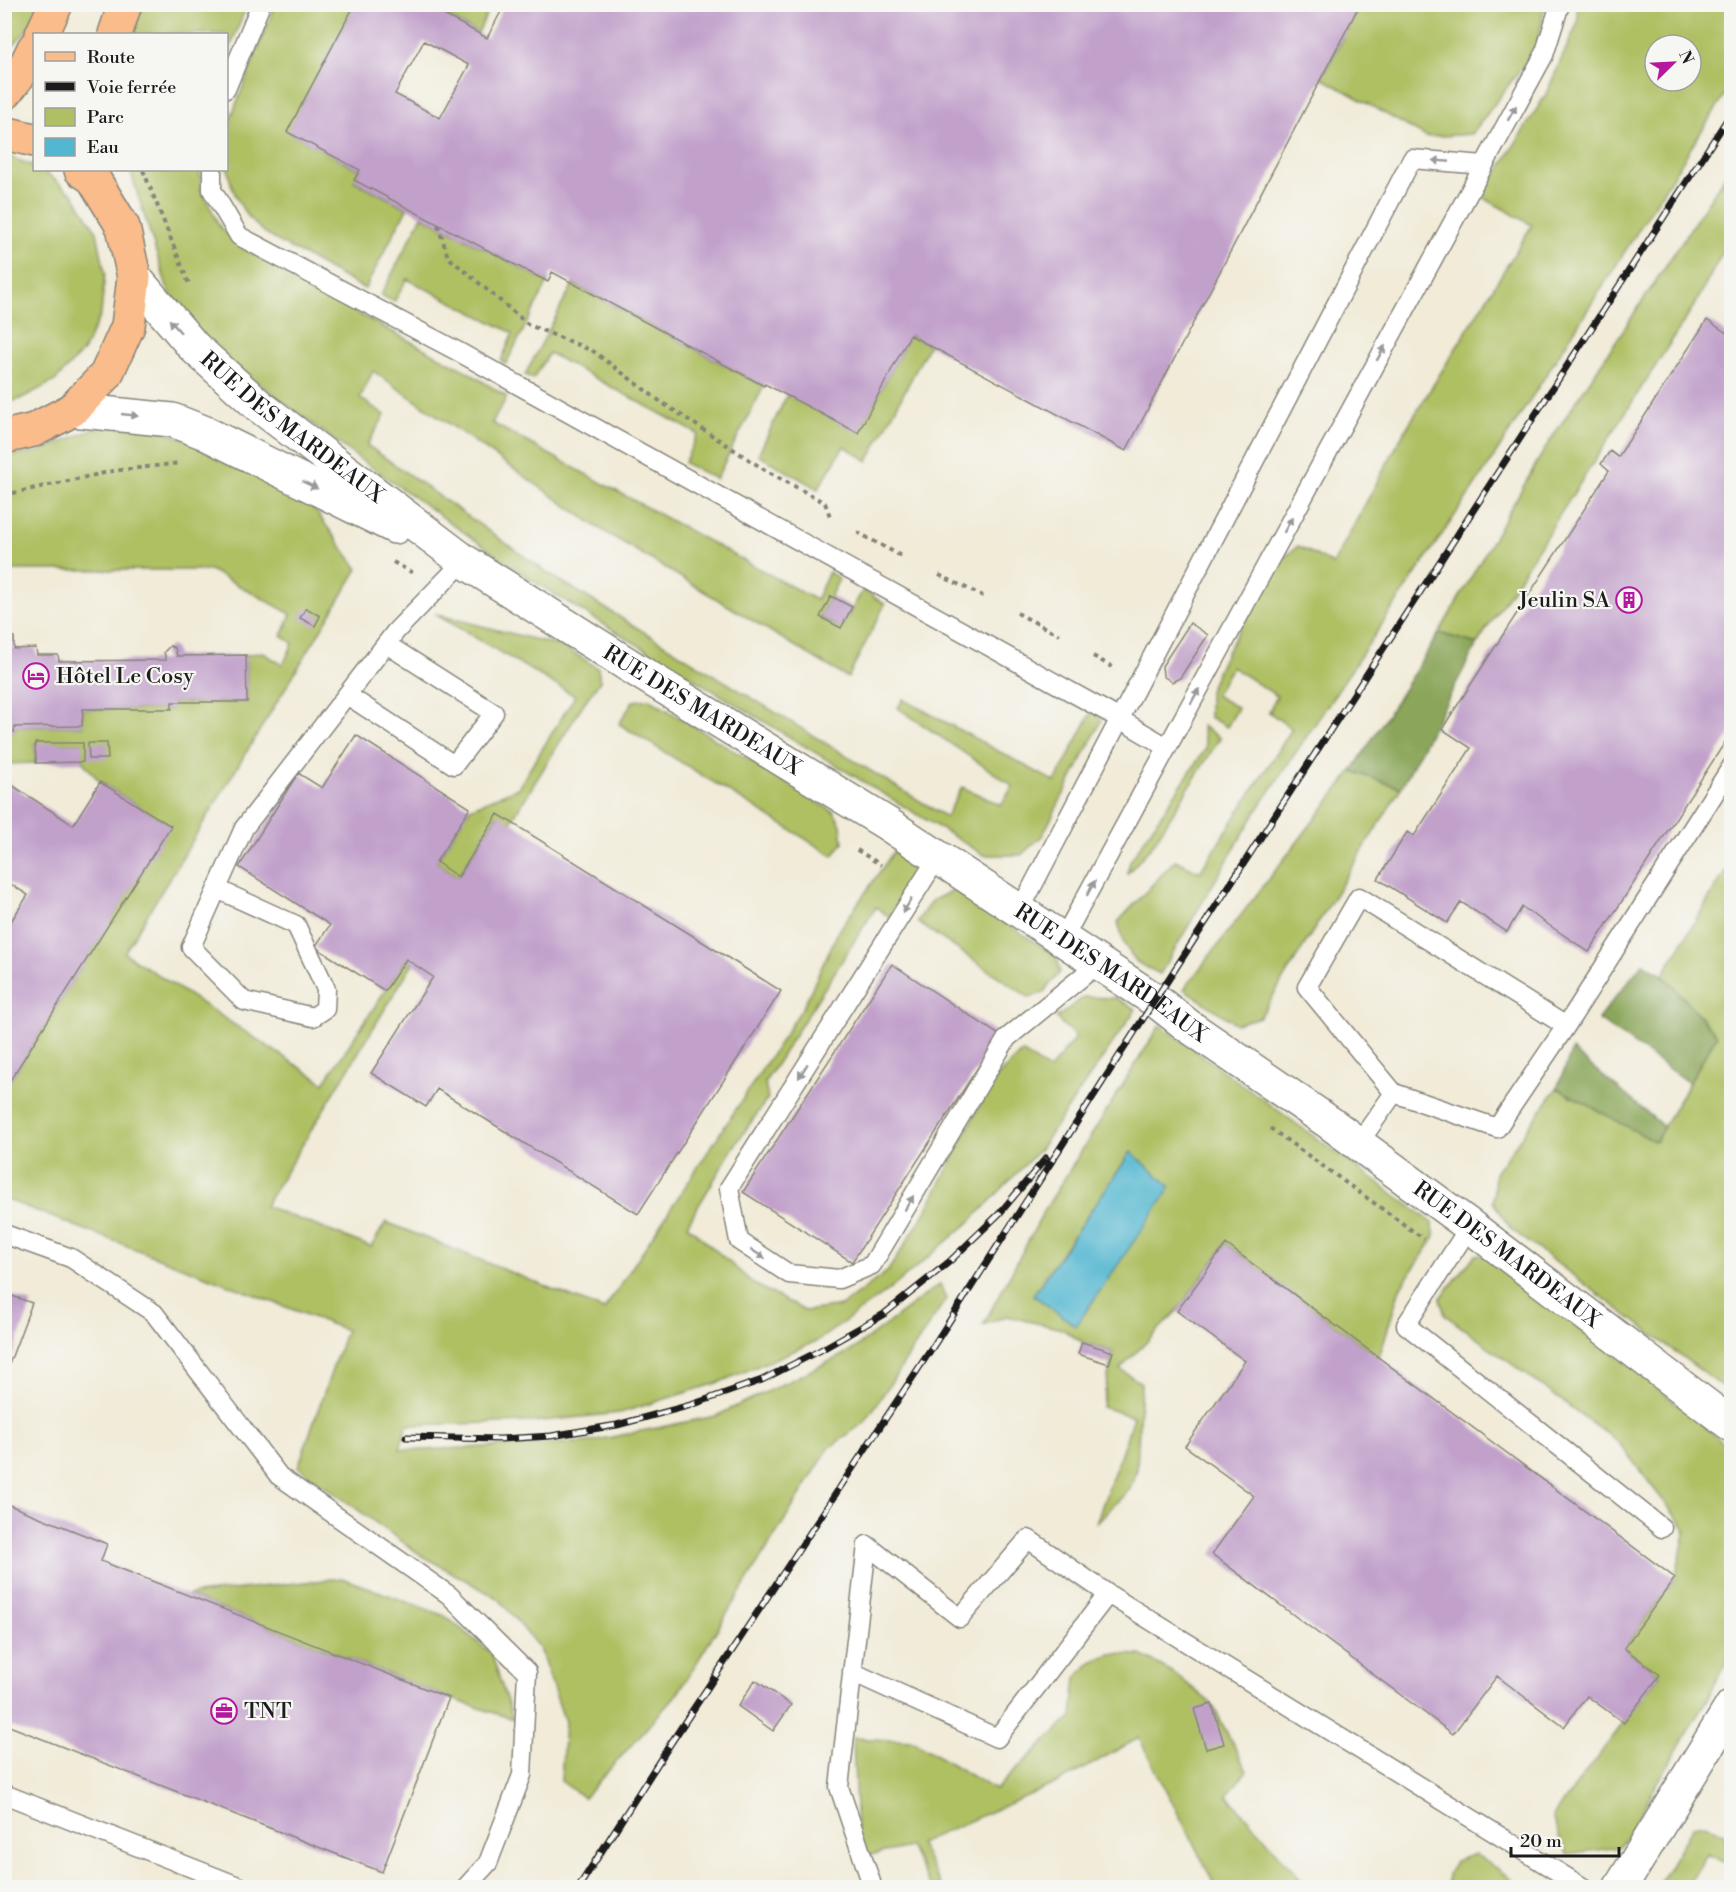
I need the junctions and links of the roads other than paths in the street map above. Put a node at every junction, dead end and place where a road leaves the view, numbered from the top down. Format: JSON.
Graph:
{"nodes":[{"id":1,"x":56,"y":4,"type":"edge"},
{"id":2,"x":125,"y":4,"type":"edge"},
{"id":3,"x":261,"y":4,"type":"edge"},
{"id":4,"x":1560,"y":4,"type":"edge"},
{"id":5,"x":42,"y":33,"type":"edge"},
{"id":6,"x":115,"y":33,"type":"edge"},
{"id":7,"x":33,"y":50,"type":"edge"},
{"id":8,"x":228,"y":84,"type":"edge"},
{"id":9,"x":4,"y":94,"type":"edge"},
{"id":10,"x":4,"y":133,"type":"edge"},
{"id":11,"x":33,"y":140,"type":"edge"},
{"id":12,"x":1484,"y":165,"type":"junction"},
{"id":13,"x":213,"y":171,"type":"edge"},
{"id":14,"x":89,"y":172,"type":"edge"},
{"id":15,"x":134,"y":277,"type":"junction"},
{"id":16,"x":72,"y":410,"type":"junction"},
{"id":17,"x":4,"y":437,"type":"edge"},
{"id":18,"x":464,"y":561,"type":"junction"},
{"id":19,"x":386,"y":644,"type":"junction"},
{"id":20,"x":346,"y":695,"type":"junction"},
{"id":21,"x":1120,"y":719,"type":"junction"},
{"id":22,"x":1167,"y":747,"type":"junction"},
{"id":23,"x":1731,"y":766,"type":"edge"},
{"id":24,"x":938,"y":857,"type":"junction"},
{"id":25,"x":217,"y":889,"type":"junction"},
{"id":26,"x":1020,"y":910,"type":"junction"},
{"id":27,"x":1063,"y":939,"type":"junction"},
{"id":28,"x":1099,"y":963,"type":"junction"},
{"id":29,"x":1566,"y":1026,"type":"junction"},
{"id":30,"x":1394,"y":1093,"type":"junction"},
{"id":31,"x":1358,"y":1144,"type":"junction"},
{"id":32,"x":1470,"y":1226,"type":"junction"},
{"id":33,"x":4,"y":1234,"type":"edge"},
{"id":34,"x":1731,"y":1425,"type":"edge"},
{"id":35,"x":1662,"y":1528,"type":"dead end"},
{"id":36,"x":1108,"y":1594,"type":"junction"},
{"id":37,"x":852,"y":1672,"type":"junction"},
{"id":38,"x":1731,"y":1706,"type":"edge"},
{"id":39,"x":4,"y":1794,"type":"edge"},
{"id":40,"x":243,"y":1887,"type":"edge"},
{"id":41,"x":465,"y":1887,"type":"edge"},
{"id":42,"x":873,"y":1887,"type":"edge"},
{"id":43,"x":1584,"y":1887,"type":"edge"},
{"id":44,"x":1620,"y":1887,"type":"edge"}],
"edges":[{"from":1,"to":5,"type":"main road"},
{"from":2,"to":6,"type":"main road"},
{"from":3,"to":8,"type":"lane"},
{"from":12,"to":4,"type":"lane","one_way":true},
{"from":7,"to":9,"type":"main road"},
{"from":10,"to":11,"type":"main road"},
{"from":12,"to":21,"type":"lane","one_way":true},
{"from":22,"to":12,"type":"lane","one_way":true},
{"from":13,"to":21,"type":"lane"},
{"from":14,"to":15,"type":"main road"},
{"from":15,"to":16,"type":"main road"},
{"from":18,"to":15,"type":"street","name":"RUE DES MARDEAUX","one_way":true},
{"from":16,"to":17,"type":"main road"},
{"from":16,"to":18,"type":"street","name":"RUE DES MARDEAUX","one_way":true},
{"from":18,"to":19,"type":"lane"},
{"from":18,"to":24,"type":"street","name":"RUE DES MARDEAUX"},
{"from":19,"to":20,"type":"lane"},
{"from":19,"to":20,"type":"lane"},
{"from":20,"to":25,"type":"lane"},
{"from":21,"to":22,"type":"lane"},
{"from":21,"to":26,"type":"lane"},
{"from":27,"to":22,"type":"lane","one_way":true},
{"from":23,"to":29,"type":"lane"},
{"from":24,"to":26,"type":"street","name":"RUE DES MARDEAUX"},
{"from":24,"to":28,"type":"lane","one_way":true},
{"from":25,"to":25,"type":"lane"},
{"from":26,"to":27,"type":"street","name":"RUE DES MARDEAUX"},
{"from":27,"to":28,"type":"street","name":"RUE DES MARDEAUX"},
{"from":28,"to":31,"type":"street","name":"RUE DES MARDEAUX"},
{"from":29,"to":30,"type":"lane"},
{"from":29,"to":30,"type":"lane"},
{"from":30,"to":31,"type":"lane"},
{"from":31,"to":32,"type":"street","name":"RUE DES MARDEAUX"},
{"from":32,"to":34,"type":"street","name":"RUE DES MARDEAUX"},
{"from":32,"to":35,"type":"lane"},
{"from":33,"to":41,"type":"lane"},
{"from":36,"to":37,"type":"lane"},
{"from":36,"to":37,"type":"lane"},
{"from":36,"to":43,"type":"lane"},
{"from":37,"to":42,"type":"lane"},
{"from":38,"to":44,"type":"street"},
{"from":39,"to":40,"type":"lane"}]}
